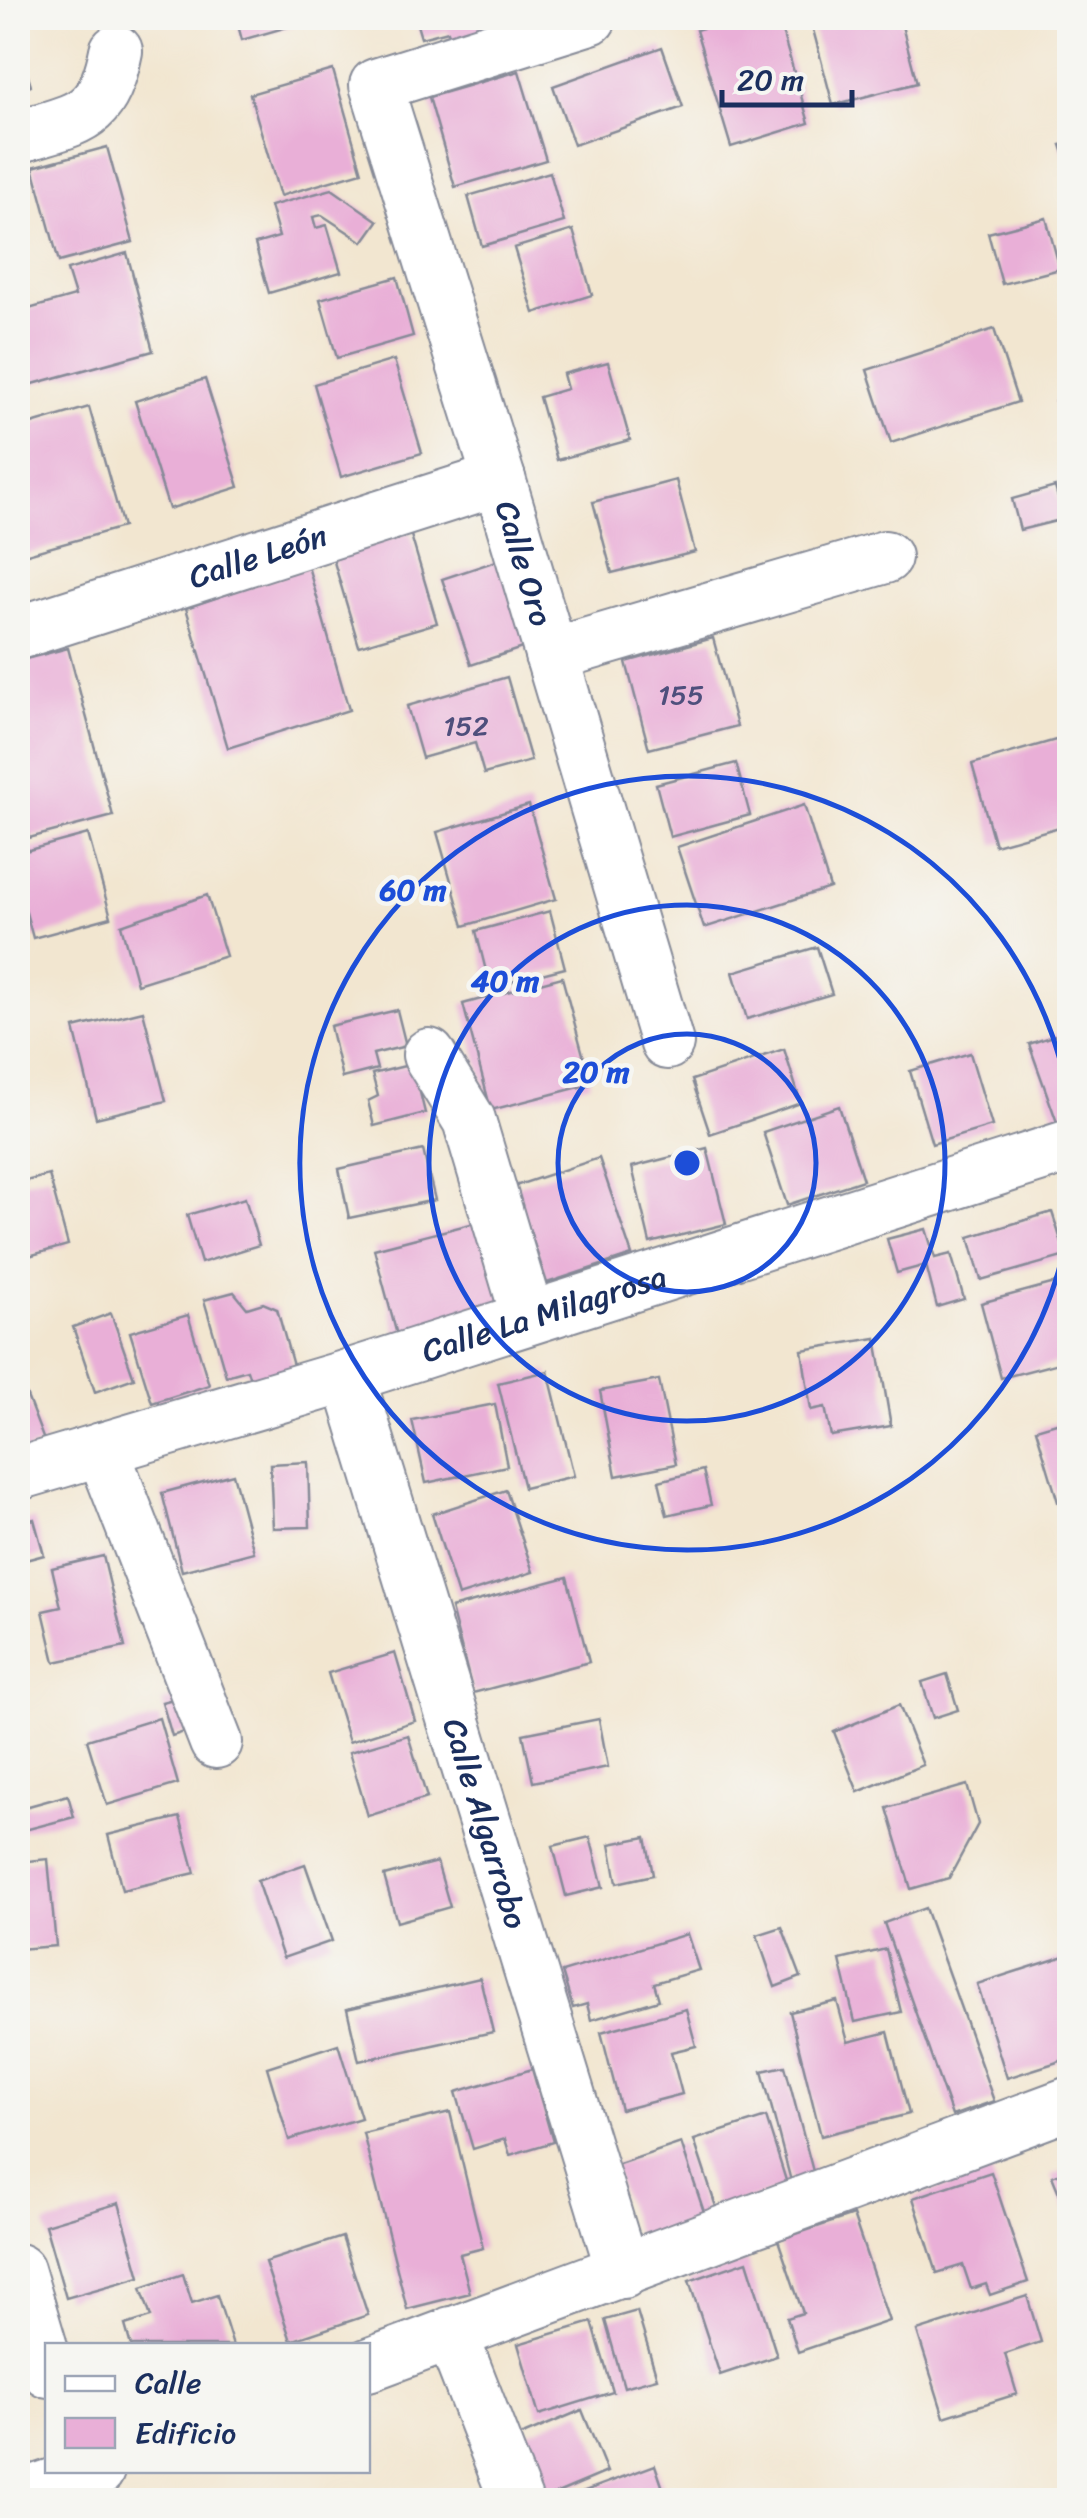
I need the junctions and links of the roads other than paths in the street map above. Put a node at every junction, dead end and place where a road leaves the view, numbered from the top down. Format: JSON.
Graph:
{"nodes":[{"id":1,"x":590,"y":18,"type":"edge"},
{"id":2,"x":116,"y":51,"type":"dead end"},
{"id":3,"x":18,"y":136,"type":"edge"},
{"id":4,"x":499,"y":480,"type":"junction"},
{"id":5,"x":886,"y":557,"type":"dead end"},
{"id":6,"x":18,"y":633,"type":"edge"},
{"id":7,"x":551,"y":654,"type":"junction"},
{"id":8,"x":667,"y":1043,"type":"dead end"},
{"id":9,"x":430,"y":1054,"type":"dead end"},
{"id":10,"x":1068,"y":1154,"type":"edge"},
{"id":11,"x":528,"y":1318,"type":"junction"},
{"id":12,"x":348,"y":1376,"type":"junction"},
{"id":13,"x":102,"y":1449,"type":"junction"},
{"id":14,"x":18,"y":1474,"type":"edge"},
{"id":15,"x":216,"y":1742,"type":"dead end"},
{"id":16,"x":1070,"y":2103,"type":"edge"},
{"id":17,"x":18,"y":2270,"type":"edge"},
{"id":18,"x":622,"y":2272,"type":"junction"},
{"id":19,"x":450,"y":2333,"type":"junction"},
{"id":20,"x":45,"y":2361,"type":"edge"},
{"id":21,"x":370,"y":2364,"type":"edge"},
{"id":22,"x":85,"y":2473,"type":"edge"},
{"id":23,"x":18,"y":2497,"type":"edge"},
{"id":24,"x":516,"y":2500,"type":"edge"}],
"edges":[{"from":1,"to":4,"type":"street","name":"Calle Oro"},
{"from":2,"to":3,"type":"street"},
{"from":4,"to":6,"type":"street","name":"Calle León"},
{"from":4,"to":7,"type":"street","name":"Calle Oro"},
{"from":5,"to":7,"type":"street"},
{"from":7,"to":8,"type":"street","name":"Calle Oro"},
{"from":9,"to":11,"type":"street"},
{"from":10,"to":11,"type":"street","name":"Calle La Milagrosa"},
{"from":11,"to":12,"type":"street","name":"Calle La Milagrosa"},
{"from":12,"to":13,"type":"street","name":"Calle La Milagrosa"},
{"from":12,"to":18,"type":"street","name":"Calle Algarrobo"},
{"from":13,"to":14,"type":"street","name":"Calle La Milagrosa"},
{"from":13,"to":15,"type":"street"},
{"from":16,"to":18,"type":"street"},
{"from":17,"to":20,"type":"street"},
{"from":18,"to":19,"type":"street"},
{"from":19,"to":21,"type":"street"},
{"from":19,"to":24,"type":"street"},
{"from":22,"to":23,"type":"street"}]}
